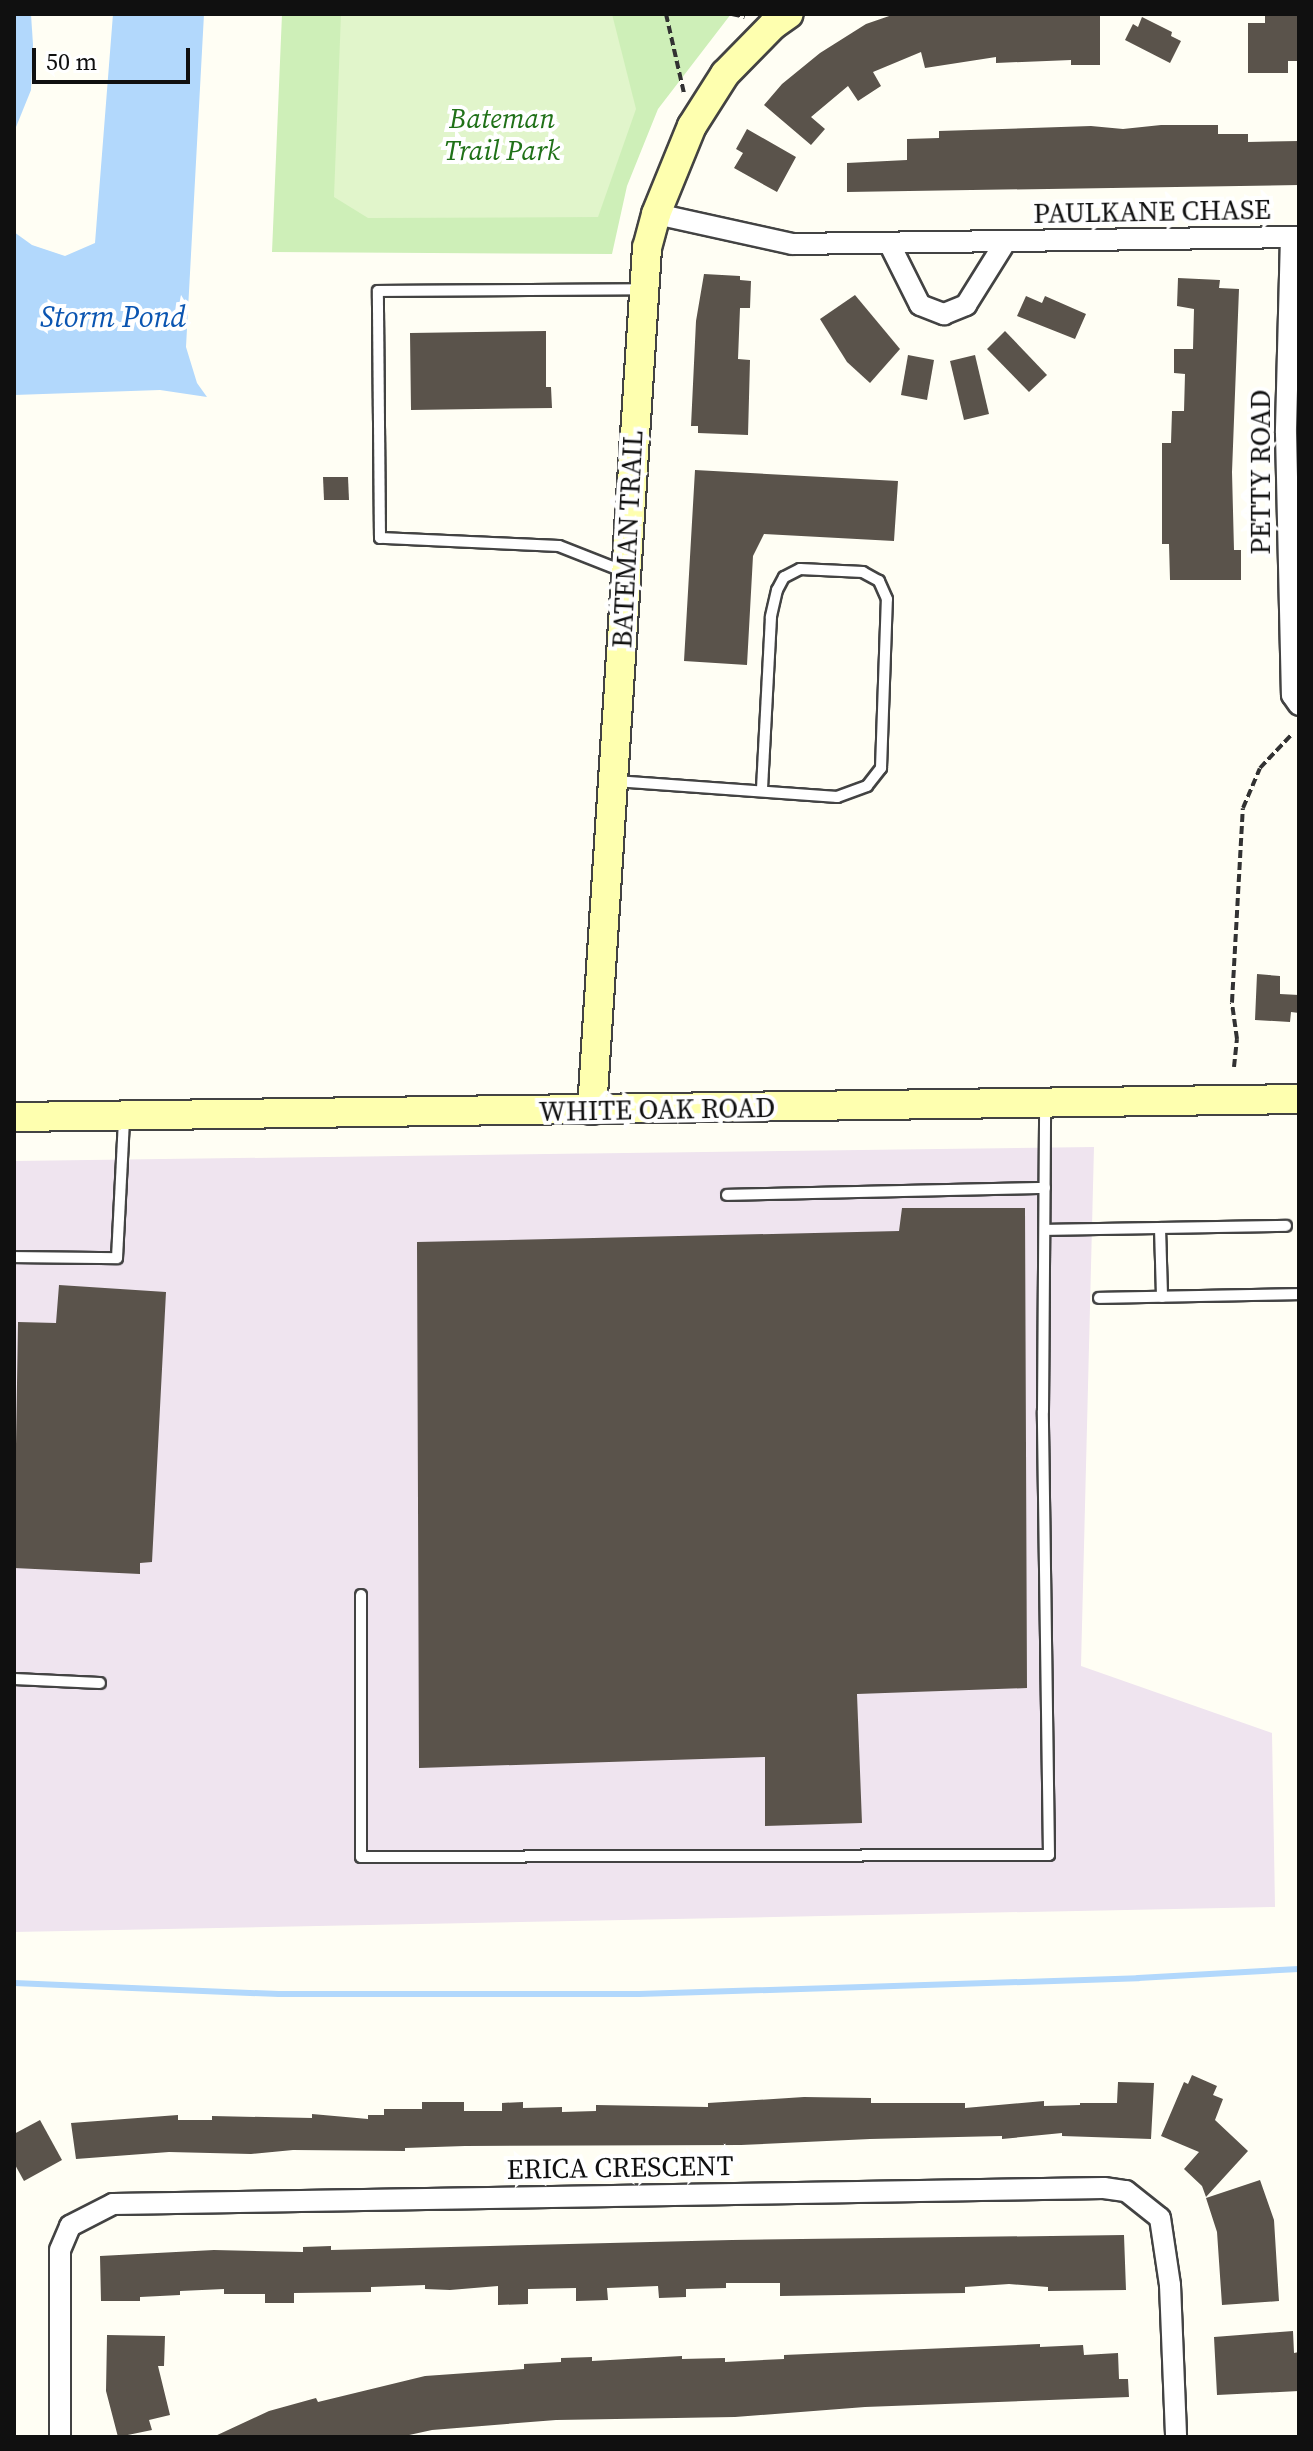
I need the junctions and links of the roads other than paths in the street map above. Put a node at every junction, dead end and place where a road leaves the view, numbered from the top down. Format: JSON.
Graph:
{"nodes":[{"id":1,"x":776,"y":18,"type":"edge"},
{"id":2,"x":656,"y":214,"type":"junction"},
{"id":3,"x":1295,"y":237,"type":"edge"},
{"id":4,"x":1006,"y":241,"type":"junction"},
{"id":5,"x":889,"y":243,"type":"junction"},
{"id":6,"x":643,"y":289,"type":"junction"},
{"id":7,"x":625,"y":572,"type":"junction"},
{"id":8,"x":1299,"y":705,"type":"edge"},
{"id":9,"x":613,"y":781,"type":"junction"},
{"id":10,"x":762,"y":791,"type":"junction"},
{"id":11,"x":1299,"y":1099,"type":"edge"},
{"id":12,"x":1045,"y":1103,"type":"junction"},
{"id":13,"x":592,"y":1110,"type":"junction"},
{"id":14,"x":14,"y":1117,"type":"edge"},
{"id":15,"x":124,"y":1117,"type":"junction"},
{"id":16,"x":1045,"y":1188,"type":"junction"},
{"id":17,"x":727,"y":1195,"type":"dead end"},
{"id":18,"x":1286,"y":1226,"type":"dead end"},
{"id":19,"x":1160,"y":1228,"type":"junction"},
{"id":20,"x":1045,"y":1230,"type":"junction"},
{"id":21,"x":14,"y":1257,"type":"edge"},
{"id":22,"x":1299,"y":1294,"type":"edge"},
{"id":23,"x":1162,"y":1297,"type":"junction"},
{"id":24,"x":1099,"y":1298,"type":"dead end"},
{"id":25,"x":361,"y":1595,"type":"dead end"},
{"id":26,"x":14,"y":1679,"type":"edge"},
{"id":27,"x":100,"y":1683,"type":"dead end"},
{"id":28,"x":60,"y":2437,"type":"edge"},
{"id":29,"x":1176,"y":2437,"type":"edge"}],
"edges":[{"from":1,"to":2,"type":"street","name":"BATEMAN TRAIL"},
{"from":2,"to":5,"type":"street","name":"PAULKANE CHASE"},
{"from":2,"to":6,"type":"street","name":"BATEMAN TRAIL"},
{"from":3,"to":4,"type":"street","name":"PAULKANE CHASE"},
{"from":3,"to":8,"type":"street","name":"PETTY ROAD"},
{"from":4,"to":5,"type":"street","name":"PAULKANE CHASE"},
{"from":4,"to":5,"type":"street","name":"PAULKANE CHASE"},
{"from":6,"to":7,"type":"street","name":"BATEMAN TRAIL"},
{"from":6,"to":7,"type":"lane"},
{"from":7,"to":9,"type":"street","name":"BATEMAN TRAIL"},
{"from":9,"to":10,"type":"lane"},
{"from":9,"to":13,"type":"street","name":"BATEMAN TRAIL"},
{"from":10,"to":10,"type":"lane"},
{"from":11,"to":12,"type":"street","name":"WHITE OAK ROAD"},
{"from":12,"to":13,"type":"street","name":"WHITE OAK ROAD"},
{"from":12,"to":16,"type":"lane"},
{"from":13,"to":15,"type":"street","name":"WHITE OAK ROAD"},
{"from":14,"to":15,"type":"street","name":"WHITE OAK ROAD"},
{"from":15,"to":21,"type":"lane"},
{"from":16,"to":17,"type":"lane"},
{"from":16,"to":20,"type":"lane"},
{"from":18,"to":19,"type":"lane"},
{"from":19,"to":20,"type":"lane"},
{"from":19,"to":23,"type":"lane"},
{"from":20,"to":25,"type":"lane"},
{"from":22,"to":23,"type":"lane"},
{"from":23,"to":24,"type":"lane"},
{"from":26,"to":27,"type":"lane"},
{"from":28,"to":29,"type":"street","name":"ERICA CRESCENT"}]}
